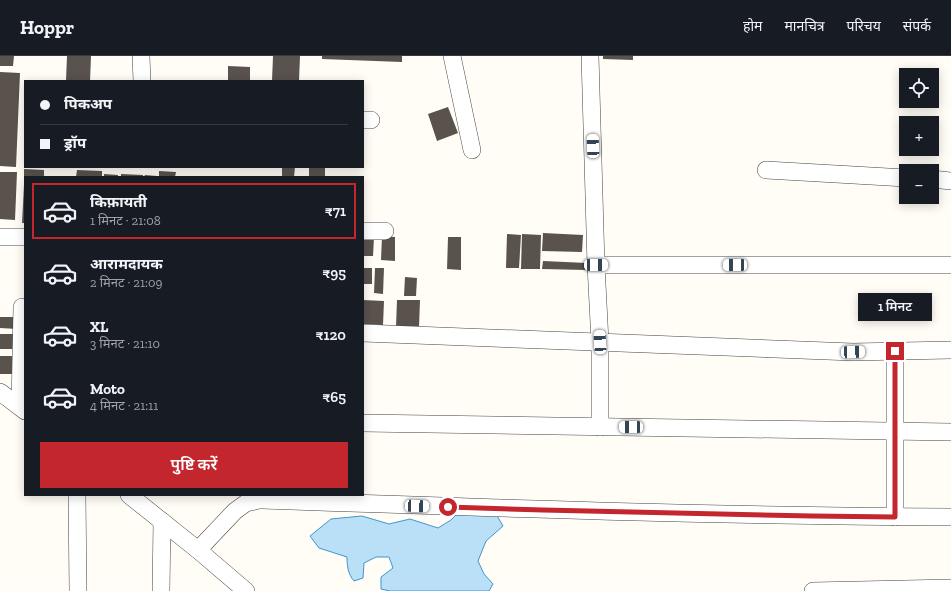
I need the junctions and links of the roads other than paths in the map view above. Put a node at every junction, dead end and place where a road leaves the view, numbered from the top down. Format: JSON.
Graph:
{"nodes":[{"id":1,"x":141,"y":56,"type":"edge"},
{"id":2,"x":452,"y":56,"type":"edge"},
{"id":3,"x":590,"y":56,"type":"edge"},
{"id":4,"x":142,"y":80,"type":"edge"},
{"id":5,"x":472,"y":150,"type":"dead end"},
{"id":6,"x":766,"y":170,"type":"dead end"},
{"id":7,"x":899,"y":178,"type":"edge"},
{"id":8,"x":939,"y":180,"type":"edge"},
{"id":9,"x":951,"y":180,"type":"edge"},
{"id":10,"x":364,"y":231,"type":"edge"},
{"id":11,"x":386,"y":231,"type":"dead end"},
{"id":12,"x":0,"y":237,"type":"edge"},
{"id":13,"x":24,"y":237,"type":"edge"},
{"id":14,"x":596,"y":265,"type":"junction"},
{"id":15,"x":951,"y":265,"type":"edge"},
{"id":16,"x":22,"y":308,"type":"dead end"},
{"id":17,"x":364,"y":333,"type":"edge"},
{"id":18,"x":600,"y":342,"type":"junction"},
{"id":19,"x":951,"y":350,"type":"edge"},
{"id":20,"x":895,"y":351,"type":"junction"},
{"id":21,"x":1,"y":395,"type":"edge"},
{"id":22,"x":22,"y":408,"type":"edge"},
{"id":23,"x":364,"y":423,"type":"edge"},
{"id":24,"x":600,"y":427,"type":"junction"},
{"id":25,"x":895,"y":431,"type":"junction"},
{"id":26,"x":951,"y":432,"type":"edge"},
{"id":27,"x":77,"y":496,"type":"edge"},
{"id":28,"x":130,"y":496,"type":"edge"},
{"id":29,"x":895,"y":517,"type":"junction"},
{"id":30,"x":951,"y":517,"type":"edge"},
{"id":31,"x":162,"y":521,"type":"junction"},
{"id":32,"x":198,"y":550,"type":"junction"},
{"id":33,"x":227,"y":583,"type":"edge"},
{"id":34,"x":951,"y":588,"type":"edge"},
{"id":35,"x":78,"y":591,"type":"edge"},
{"id":36,"x":161,"y":591,"type":"edge"},
{"id":37,"x":246,"y":591,"type":"edge"},
{"id":38,"x":813,"y":591,"type":"edge"}],
"edges":[{"from":1,"to":4,"type":"street"},
{"from":2,"to":5,"type":"street"},
{"from":3,"to":14,"type":"street"},
{"from":6,"to":7,"type":"street"},
{"from":8,"to":9,"type":"street"},
{"from":10,"to":11,"type":"street"},
{"from":12,"to":13,"type":"street"},
{"from":14,"to":15,"type":"street"},
{"from":14,"to":18,"type":"street"},
{"from":16,"to":22,"type":"street"},
{"from":17,"to":18,"type":"street"},
{"from":18,"to":20,"type":"street"},
{"from":18,"to":24,"type":"street"},
{"from":19,"to":20,"type":"street"},
{"from":20,"to":25,"type":"street"},
{"from":21,"to":22,"type":"street"},
{"from":23,"to":24,"type":"street"},
{"from":24,"to":25,"type":"street"},
{"from":25,"to":26,"type":"street"},
{"from":25,"to":29,"type":"street"},
{"from":27,"to":35,"type":"street"},
{"from":28,"to":31,"type":"street"},
{"from":29,"to":30,"type":"street"},
{"from":29,"to":32,"type":"street"},
{"from":31,"to":32,"type":"street"},
{"from":31,"to":36,"type":"street"},
{"from":32,"to":33,"type":"street"},
{"from":33,"to":37,"type":"street"},
{"from":34,"to":38,"type":"street"}]}
